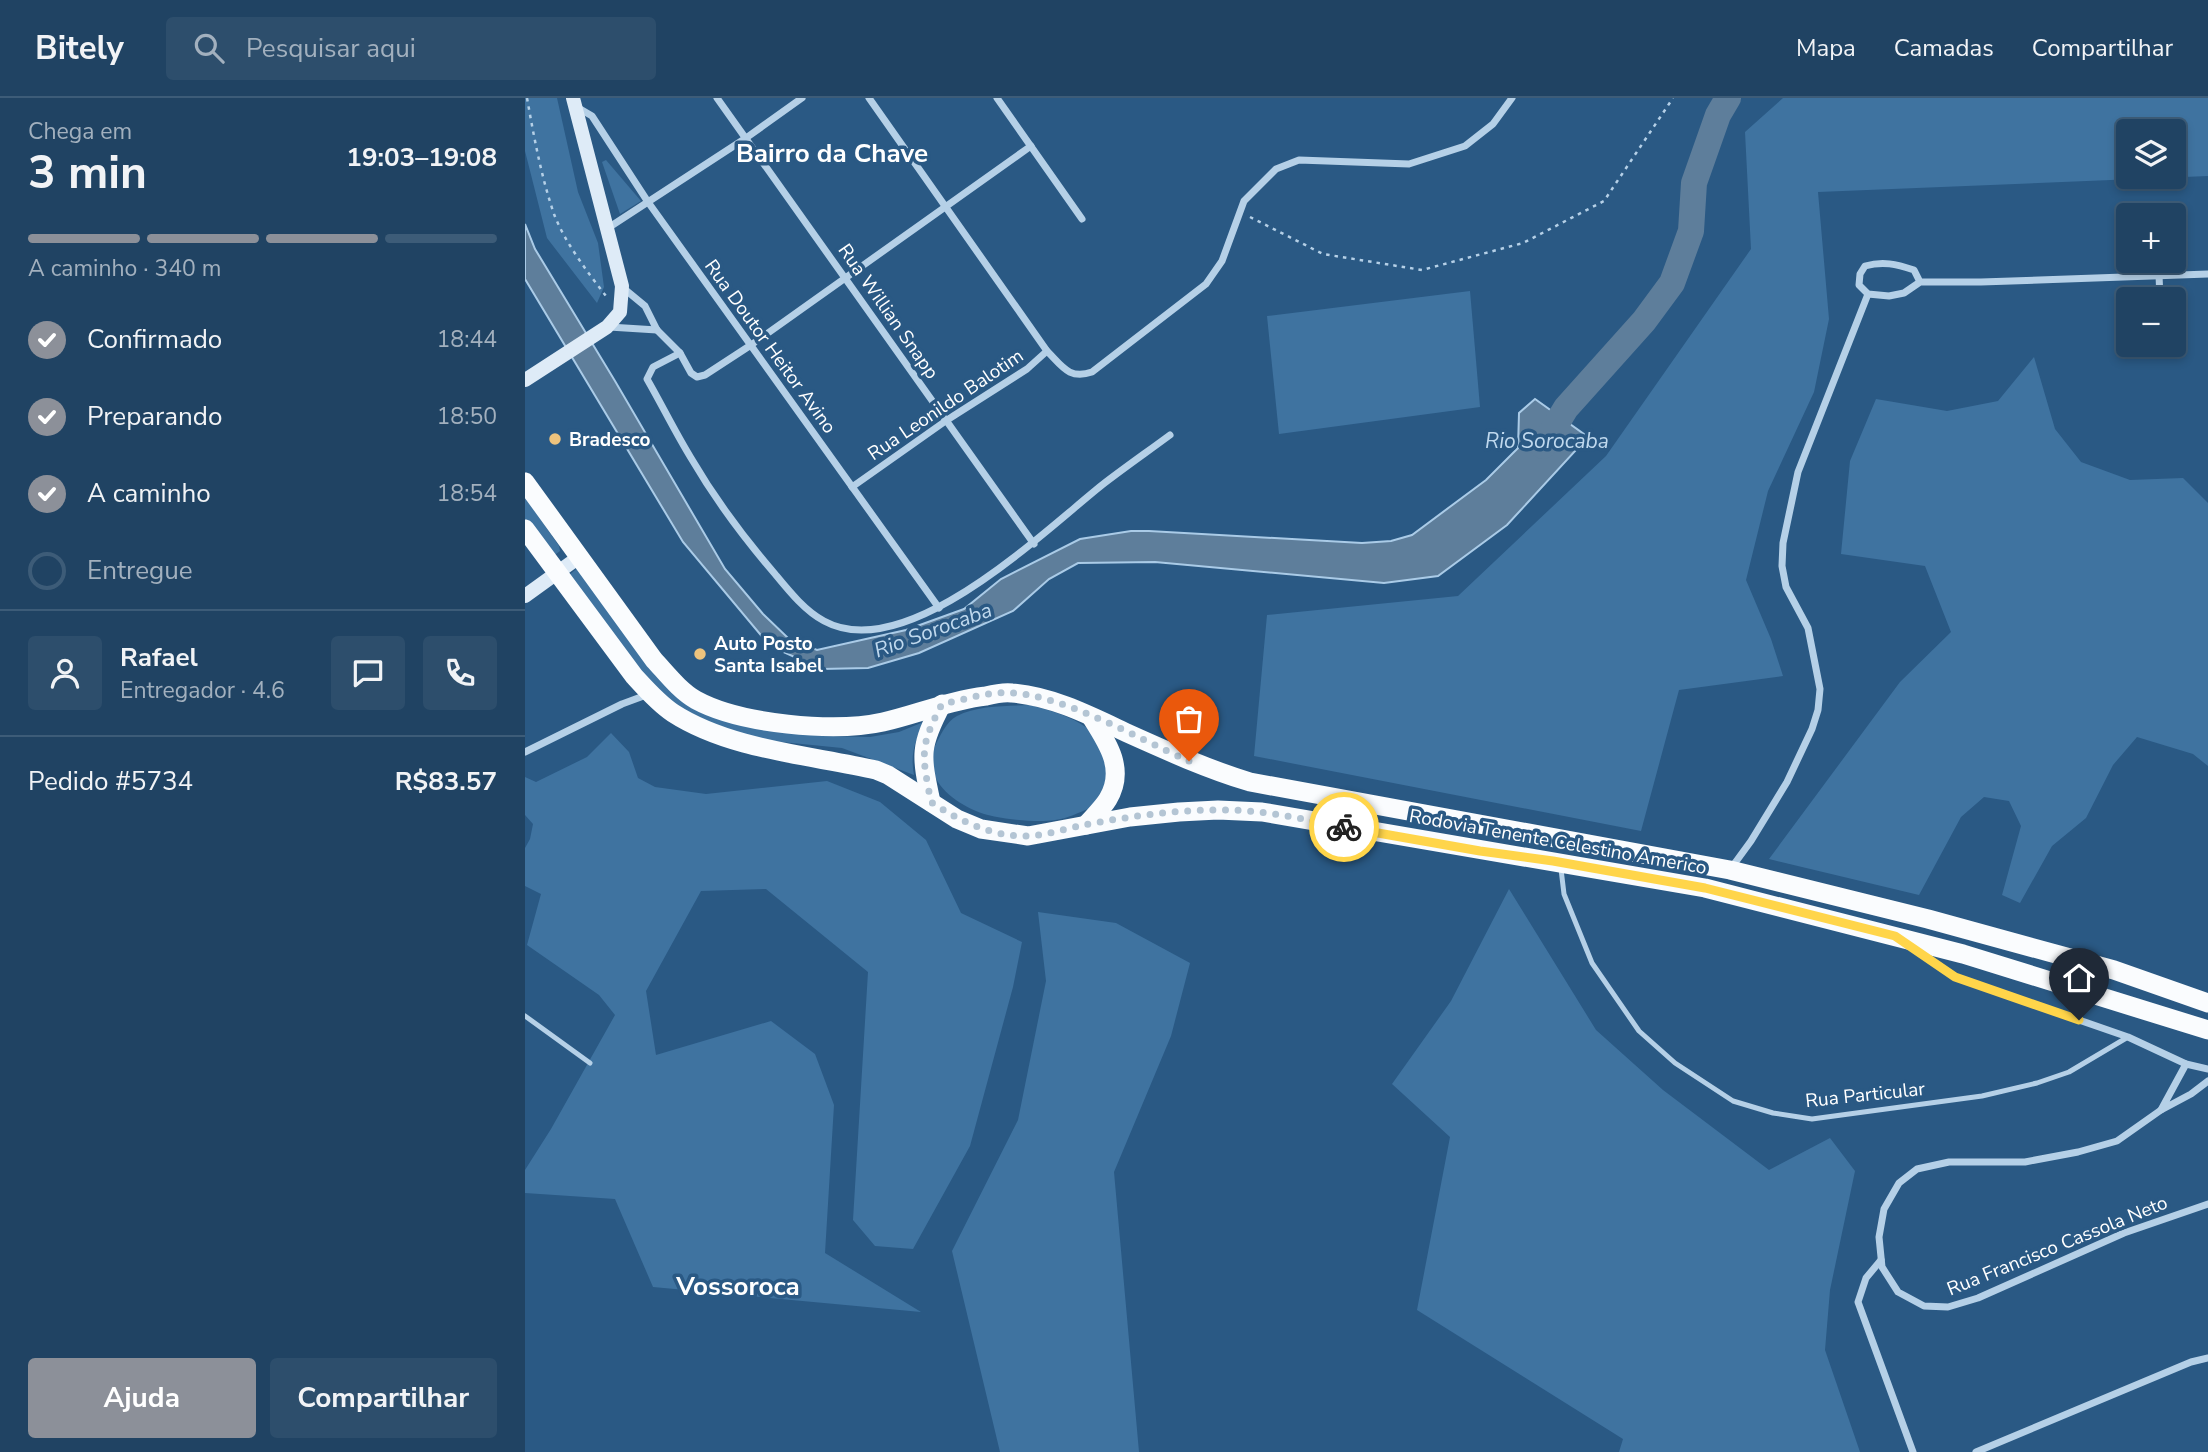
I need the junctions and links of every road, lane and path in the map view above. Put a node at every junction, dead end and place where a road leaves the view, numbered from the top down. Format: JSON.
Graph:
{"nodes":[{"id":1,"x":527,"y":98,"type":"edge"},
{"id":2,"x":717,"y":98,"type":"edge"},
{"id":3,"x":802,"y":98,"type":"edge"},
{"id":4,"x":869,"y":98,"type":"edge"},
{"id":5,"x":997,"y":98,"type":"edge"},
{"id":6,"x":1512,"y":98,"type":"edge"},
{"id":7,"x":1673,"y":98,"type":"edge"},
{"id":8,"x":574,"y":102,"type":"edge"},
{"id":9,"x":747,"y":138,"type":"junction"},
{"id":10,"x":1031,"y":146,"type":"junction"},
{"id":11,"x":648,"y":202,"type":"junction"},
{"id":12,"x":946,"y":208,"type":"junction"},
{"id":13,"x":1240,"y":212,"type":"junction"},
{"id":14,"x":1082,"y":219,"type":"dead end"},
{"id":15,"x":608,"y":228,"type":"junction"},
{"id":16,"x":2208,"y":274,"type":"edge"},
{"id":17,"x":2159,"y":275,"type":"junction"},
{"id":18,"x":846,"y":278,"type":"junction"},
{"id":19,"x":1920,"y":282,"type":"junction"},
{"id":20,"x":622,"y":286,"type":"junction"},
{"id":21,"x":2160,"y":287,"type":"edge"},
{"id":22,"x":1868,"y":294,"type":"junction"},
{"id":23,"x":619,"y":312,"type":"junction"},
{"id":24,"x":604,"y":329,"type":"junction"},
{"id":25,"x":657,"y":330,"type":"junction"},
{"id":26,"x":751,"y":345,"type":"junction"},
{"id":27,"x":1047,"y":351,"type":"junction"},
{"id":28,"x":680,"y":353,"type":"junction"},
{"id":29,"x":525,"y":380,"type":"edge"},
{"id":30,"x":947,"y":420,"type":"junction"},
{"id":31,"x":1170,"y":435,"type":"dead end"},
{"id":32,"x":525,"y":482,"type":"edge"},
{"id":33,"x":852,"y":486,"type":"junction"},
{"id":34,"x":525,"y":529,"type":"edge"},
{"id":35,"x":1034,"y":544,"type":"junction"},
{"id":36,"x":579,"y":557,"type":"junction"},
{"id":37,"x":557,"y":573,"type":"junction"},
{"id":38,"x":525,"y":596,"type":"edge"},
{"id":39,"x":939,"y":608,"type":"junction"},
{"id":40,"x":650,"y":694,"type":"junction"},
{"id":41,"x":942,"y":704,"type":"junction"},
{"id":42,"x":1091,"y":717,"type":"junction"},
{"id":43,"x":525,"y":752,"type":"edge"},
{"id":44,"x":931,"y":802,"type":"junction"},
{"id":45,"x":1086,"y":825,"type":"junction"},
{"id":46,"x":1560,"y":862,"type":"junction"},
{"id":47,"x":1730,"y":870,"type":"junction"},
{"id":48,"x":1895,"y":936,"type":"junction"},
{"id":49,"x":2208,"y":1003,"type":"edge"},
{"id":50,"x":525,"y":1016,"type":"edge"},
{"id":51,"x":2208,"y":1030,"type":"edge"},
{"id":52,"x":2128,"y":1037,"type":"junction"},
{"id":53,"x":590,"y":1063,"type":"dead end"},
{"id":54,"x":2186,"y":1064,"type":"junction"},
{"id":55,"x":2208,"y":1069,"type":"edge"},
{"id":56,"x":2208,"y":1082,"type":"edge"},
{"id":57,"x":2161,"y":1110,"type":"junction"},
{"id":58,"x":2208,"y":1204,"type":"edge"},
{"id":59,"x":1881,"y":1260,"type":"junction"},
{"id":60,"x":2208,"y":1358,"type":"edge"},
{"id":61,"x":1913,"y":1452,"type":"edge"},
{"id":62,"x":1976,"y":1452,"type":"edge"}],
"edges":[{"from":1,"to":23,"type":"path"},
{"from":2,"to":9,"type":"street","name":"Rua Willian Snapp"},
{"from":3,"to":9,"type":"street"},
{"from":4,"to":12,"type":"street"},
{"from":5,"to":10,"type":"street"},
{"from":6,"to":13,"type":"street","name":"Rua Leonildo Balotim"},
{"from":7,"to":13,"type":"path"},
{"from":8,"to":11,"type":"street","name":"Rua Doutor Heitor Avino"},
{"from":8,"to":15,"type":"main road"},
{"from":9,"to":11,"type":"street"},
{"from":9,"to":18,"type":"street","name":"Rua Willian Snapp"},
{"from":10,"to":12,"type":"street"},
{"from":10,"to":14,"type":"street"},
{"from":11,"to":15,"type":"street"},
{"from":11,"to":26,"type":"street","name":"Rua Doutor Heitor Avino"},
{"from":12,"to":18,"type":"street"},
{"from":12,"to":27,"type":"street"},
{"from":13,"to":27,"type":"street","name":"Rua Leonildo Balotim"},
{"from":15,"to":20,"type":"main road"},
{"from":16,"to":17,"type":"street"},
{"from":17,"to":19,"type":"street"},
{"from":17,"to":21,"type":"street"},
{"from":18,"to":26,"type":"street"},
{"from":18,"to":30,"type":"street","name":"Rua Willian Snapp"},
{"from":19,"to":22,"type":"street"},
{"from":19,"to":22,"type":"street"},
{"from":20,"to":23,"type":"main road"},
{"from":20,"to":25,"type":"street"},
{"from":22,"to":47,"type":"street"},
{"from":23,"to":24,"type":"main road"},
{"from":24,"to":25,"type":"street"},
{"from":24,"to":29,"type":"main road"},
{"from":25,"to":28,"type":"street"},
{"from":26,"to":28,"type":"street"},
{"from":26,"to":33,"type":"street","name":"Rua Doutor Heitor Avino"},
{"from":27,"to":30,"type":"street","name":"Rua Leonildo Balotim"},
{"from":28,"to":39,"type":"street"},
{"from":30,"to":33,"type":"street","name":"Rua Leonildo Balotim"},
{"from":30,"to":35,"type":"street","name":"Rua Willian Snapp"},
{"from":31,"to":35,"type":"street"},
{"from":32,"to":36,"type":"highway","name":"Rodovia Tenente Celestino Americo"},
{"from":33,"to":39,"type":"street","name":"Rua Doutor Heitor Avino"},
{"from":34,"to":37,"type":"highway","name":"Rodovia Tenente Celestino Americo"},
{"from":35,"to":39,"type":"street"},
{"from":36,"to":37,"type":"main road"},
{"from":36,"to":41,"type":"highway","name":"Rodovia Tenente Celestino Americo"},
{"from":37,"to":38,"type":"main road"},
{"from":37,"to":40,"type":"highway","name":"Rodovia Tenente Celestino Americo"},
{"from":40,"to":43,"type":"street"},
{"from":40,"to":44,"type":"highway","name":"Rodovia Tenente Celestino Americo"},
{"from":41,"to":42,"type":"highway","name":"Rodovia Tenente Celestino Americo"},
{"from":41,"to":44,"type":"highway"},
{"from":42,"to":45,"type":"highway"},
{"from":42,"to":47,"type":"highway","name":"Rodovia Tenente Celestino Americo"},
{"from":44,"to":45,"type":"highway","name":"Rodovia Tenente Celestino Americo"},
{"from":45,"to":46,"type":"highway","name":"Rodovia Tenente Celestino Americo"},
{"from":46,"to":48,"type":"highway","name":"Rodovia Tenente Celestino Americo"},
{"from":46,"to":52,"type":"lane","name":"Rua Particular"},
{"from":47,"to":49,"type":"highway","name":"Rodovia Tenente Celestino Americo"},
{"from":48,"to":51,"type":"highway","name":"Rodovia Tenente Celestino Americo"},
{"from":48,"to":52,"type":"street"},
{"from":50,"to":53,"type":"lane"},
{"from":52,"to":54,"type":"street"},
{"from":54,"to":55,"type":"street"},
{"from":54,"to":57,"type":"street","name":"Rua Francisco Cassola Neto"},
{"from":56,"to":57,"type":"street","name":"Rua Francisco Cassola Neto"},
{"from":57,"to":59,"type":"street","name":"Rua Francisco Cassola Neto"},
{"from":58,"to":59,"type":"street","name":"Rua Francisco Cassola Neto"},
{"from":59,"to":61,"type":"street"},
{"from":60,"to":62,"type":"street"}]}
